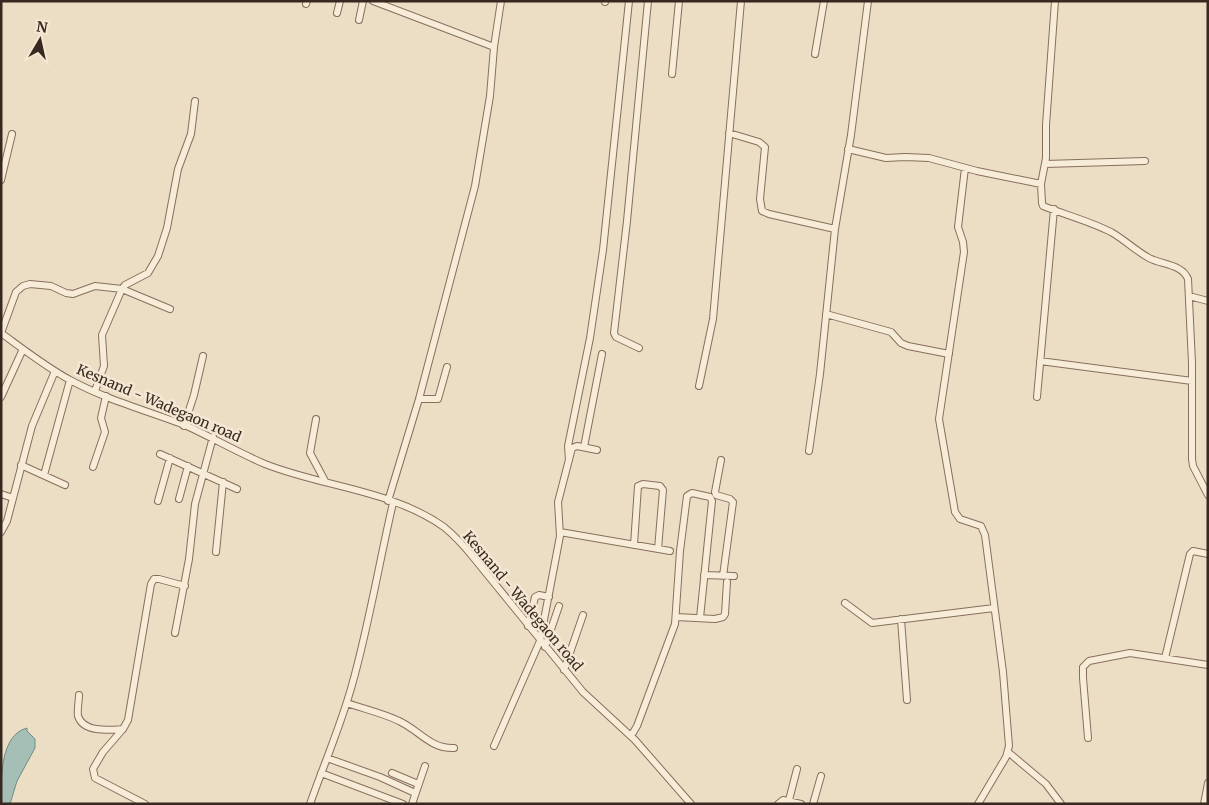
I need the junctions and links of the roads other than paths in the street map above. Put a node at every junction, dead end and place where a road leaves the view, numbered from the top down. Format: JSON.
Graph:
{"nodes":[{"id":1,"x":340,"y":1,"type":"edge"},
{"id":2,"x":363,"y":1,"type":"edge"},
{"id":3,"x":373,"y":1,"type":"edge"},
{"id":4,"x":501,"y":1,"type":"edge"},
{"id":5,"x":629,"y":1,"type":"edge"},
{"id":6,"x":648,"y":1,"type":"edge"},
{"id":7,"x":679,"y":1,"type":"edge"},
{"id":8,"x":741,"y":1,"type":"edge"},
{"id":9,"x":824,"y":1,"type":"edge"},
{"id":10,"x":868,"y":1,"type":"edge"},
{"id":11,"x":1055,"y":1,"type":"edge"},
{"id":12,"x":337,"y":13,"type":"dead end"},
{"id":13,"x":359,"y":20,"type":"dead end"},
{"id":14,"x":494,"y":47,"type":"junction"},
{"id":15,"x":815,"y":54,"type":"dead end"},
{"id":16,"x":672,"y":74,"type":"dead end"},
{"id":17,"x":195,"y":100,"type":"dead end"},
{"id":18,"x":729,"y":133,"type":"junction"},
{"id":19,"x":12,"y":134,"type":"dead end"},
{"id":20,"x":848,"y":149,"type":"junction"},
{"id":21,"x":1145,"y":161,"type":"dead end"},
{"id":22,"x":1045,"y":164,"type":"junction"},
{"id":23,"x":965,"y":168,"type":"junction"},
{"id":24,"x":1,"y":180,"type":"edge"},
{"id":25,"x":1041,"y":184,"type":"junction"},
{"id":26,"x":1054,"y":210,"type":"junction"},
{"id":27,"x":835,"y":229,"type":"junction"},
{"id":28,"x":122,"y":289,"type":"junction"},
{"id":29,"x":1189,"y":296,"type":"junction"},
{"id":30,"x":1208,"y":300,"type":"edge"},
{"id":31,"x":170,"y":309,"type":"dead end"},
{"id":32,"x":826,"y":314,"type":"junction"},
{"id":33,"x":1,"y":333,"type":"edge"},
{"id":34,"x":639,"y":348,"type":"dead end"},
{"id":35,"x":23,"y":349,"type":"junction"},
{"id":36,"x":602,"y":354,"type":"dead end"},
{"id":37,"x":949,"y":354,"type":"junction"},
{"id":38,"x":203,"y":356,"type":"dead end"},
{"id":39,"x":1040,"y":361,"type":"junction"},
{"id":40,"x":447,"y":367,"type":"dead end"},
{"id":41,"x":55,"y":371,"type":"junction"},
{"id":42,"x":70,"y":380,"type":"junction"},
{"id":43,"x":1192,"y":380,"type":"junction"},
{"id":44,"x":699,"y":386,"type":"dead end"},
{"id":45,"x":95,"y":391,"type":"junction"},
{"id":46,"x":1,"y":396,"type":"edge"},
{"id":47,"x":106,"y":396,"type":"junction"},
{"id":48,"x":1036,"y":397,"type":"dead end"},
{"id":49,"x":419,"y":399,"type":"junction"},
{"id":50,"x":316,"y":419,"type":"dead end"},
{"id":51,"x":184,"y":426,"type":"junction"},
{"id":52,"x":212,"y":438,"type":"junction"},
{"id":53,"x":584,"y":447,"type":"junction"},
{"id":54,"x":597,"y":450,"type":"dead end"},
{"id":55,"x":809,"y":451,"type":"dead end"},
{"id":56,"x":160,"y":454,"type":"dead end"},
{"id":57,"x":170,"y":458,"type":"junction"},
{"id":58,"x":569,"y":460,"type":"junction"},
{"id":59,"x":722,"y":460,"type":"dead end"},
{"id":60,"x":21,"y":465,"type":"junction"},
{"id":61,"x":188,"y":466,"type":"junction"},
{"id":62,"x":93,"y":467,"type":"dead end"},
{"id":63,"x":203,"y":473,"type":"junction"},
{"id":64,"x":44,"y":475,"type":"junction"},
{"id":65,"x":325,"y":481,"type":"junction"},
{"id":66,"x":223,"y":482,"type":"junction"},
{"id":67,"x":65,"y":485,"type":"dead end"},
{"id":68,"x":237,"y":489,"type":"dead end"},
{"id":69,"x":1,"y":494,"type":"edge"},
{"id":70,"x":1208,"y":495,"type":"edge"},
{"id":71,"x":713,"y":496,"type":"junction"},
{"id":72,"x":13,"y":498,"type":"junction"},
{"id":73,"x":179,"y":499,"type":"dead end"},
{"id":74,"x":158,"y":501,"type":"dead end"},
{"id":75,"x":390,"y":502,"type":"junction"},
{"id":76,"x":1,"y":509,"type":"edge"},
{"id":77,"x":9,"y":513,"type":"junction"},
{"id":78,"x":1,"y":532,"type":"edge"},
{"id":79,"x":560,"y":532,"type":"junction"},
{"id":80,"x":634,"y":545,"type":"junction"},
{"id":81,"x":658,"y":549,"type":"junction"},
{"id":82,"x":670,"y":551,"type":"dead end"},
{"id":83,"x":216,"y":552,"type":"dead end"},
{"id":84,"x":1208,"y":554,"type":"edge"},
{"id":85,"x":704,"y":575,"type":"junction"},
{"id":86,"x":734,"y":576,"type":"dead end"},
{"id":87,"x":725,"y":579,"type":"junction"},
{"id":88,"x":184,"y":586,"type":"junction"},
{"id":89,"x":549,"y":596,"type":"junction"},
{"id":90,"x":845,"y":604,"type":"dead end"},
{"id":91,"x":559,"y":606,"type":"dead end"},
{"id":92,"x":994,"y":608,"type":"junction"},
{"id":93,"x":583,"y":615,"type":"dead end"},
{"id":94,"x":676,"y":617,"type":"junction"},
{"id":95,"x":700,"y":618,"type":"junction"},
{"id":96,"x":901,"y":619,"type":"junction"},
{"id":97,"x":528,"y":626,"type":"junction"},
{"id":98,"x":175,"y":633,"type":"dead end"},
{"id":99,"x":540,"y":640,"type":"junction"},
{"id":100,"x":546,"y":647,"type":"junction"},
{"id":101,"x":1165,"y":658,"type":"junction"},
{"id":102,"x":1208,"y":665,"type":"edge"},
{"id":103,"x":564,"y":670,"type":"junction"},
{"id":104,"x":79,"y":695,"type":"dead end"},
{"id":105,"x":907,"y":700,"type":"dead end"},
{"id":106,"x":347,"y":703,"type":"junction"},
{"id":107,"x":123,"y":729,"type":"junction"},
{"id":108,"x":631,"y":736,"type":"junction"},
{"id":109,"x":1088,"y":738,"type":"dead end"},
{"id":110,"x":494,"y":746,"type":"dead end"},
{"id":111,"x":454,"y":748,"type":"dead end"},
{"id":112,"x":1008,"y":752,"type":"junction"},
{"id":113,"x":327,"y":758,"type":"junction"},
{"id":114,"x":425,"y":766,"type":"dead end"},
{"id":115,"x":797,"y":769,"type":"dead end"},
{"id":116,"x":321,"y":773,"type":"junction"},
{"id":117,"x":392,"y":773,"type":"dead end"},
{"id":118,"x":821,"y":776,"type":"dead end"},
{"id":119,"x":1208,"y":783,"type":"edge"},
{"id":120,"x":418,"y":784,"type":"junction"},
{"id":121,"x":415,"y":793,"type":"junction"},
{"id":122,"x":789,"y":800,"type":"junction"},
{"id":123,"x":145,"y":804,"type":"edge"},
{"id":124,"x":310,"y":804,"type":"edge"},
{"id":125,"x":403,"y":804,"type":"edge"},
{"id":126,"x":412,"y":804,"type":"edge"},
{"id":127,"x":691,"y":804,"type":"edge"},
{"id":128,"x":778,"y":804,"type":"edge"},
{"id":129,"x":801,"y":804,"type":"edge"},
{"id":130,"x":813,"y":804,"type":"edge"},
{"id":131,"x":978,"y":804,"type":"edge"},
{"id":132,"x":1061,"y":804,"type":"edge"},
{"id":133,"x":1204,"y":804,"type":"edge"}],
"edges":[{"from":1,"to":12,"type":"street"},
{"from":2,"to":13,"type":"street"},
{"from":3,"to":14,"type":"street"},
{"from":4,"to":14,"type":"street"},
{"from":5,"to":58,"type":"street"},
{"from":6,"to":34,"type":"street"},
{"from":7,"to":16,"type":"street"},
{"from":8,"to":18,"type":"street"},
{"from":9,"to":15,"type":"street"},
{"from":10,"to":20,"type":"street"},
{"from":11,"to":22,"type":"street"},
{"from":14,"to":49,"type":"street"},
{"from":17,"to":28,"type":"street"},
{"from":18,"to":27,"type":"street"},
{"from":18,"to":44,"type":"street"},
{"from":19,"to":24,"type":"street"},
{"from":20,"to":23,"type":"street"},
{"from":20,"to":27,"type":"street"},
{"from":21,"to":22,"type":"street"},
{"from":22,"to":25,"type":"street"},
{"from":23,"to":25,"type":"street"},
{"from":23,"to":37,"type":"street"},
{"from":25,"to":26,"type":"street"},
{"from":26,"to":29,"type":"street"},
{"from":26,"to":39,"type":"street"},
{"from":27,"to":32,"type":"street"},
{"from":28,"to":31,"type":"street"},
{"from":28,"to":33,"type":"street"},
{"from":28,"to":45,"type":"street"},
{"from":29,"to":30,"type":"street"},
{"from":29,"to":43,"type":"street"},
{"from":32,"to":37,"type":"street"},
{"from":32,"to":55,"type":"street"},
{"from":33,"to":35,"type":"street","name":"Kesnand - Wadegaon road"},
{"from":35,"to":41,"type":"street","name":"Kesnand - Wadegaon road"},
{"from":35,"to":46,"type":"street"},
{"from":36,"to":53,"type":"street"},
{"from":37,"to":92,"type":"street"},
{"from":38,"to":51,"type":"street"},
{"from":39,"to":43,"type":"street"},
{"from":39,"to":48,"type":"street"},
{"from":40,"to":49,"type":"street"},
{"from":41,"to":42,"type":"street","name":"Kesnand - Wadegaon road"},
{"from":41,"to":60,"type":"street"},
{"from":42,"to":45,"type":"street","name":"Kesnand - Wadegaon road"},
{"from":42,"to":64,"type":"street"},
{"from":43,"to":70,"type":"street"},
{"from":45,"to":47,"type":"street","name":"Kesnand - Wadegaon road"},
{"from":47,"to":51,"type":"street","name":"Kesnand - Wadegaon road"},
{"from":47,"to":62,"type":"street"},
{"from":49,"to":75,"type":"street"},
{"from":50,"to":65,"type":"street"},
{"from":51,"to":52,"type":"street","name":"Kesnand - Wadegaon road"},
{"from":52,"to":63,"type":"street"},
{"from":52,"to":65,"type":"street","name":"Kesnand - Wadegaon road"},
{"from":53,"to":54,"type":"street"},
{"from":53,"to":58,"type":"street"},
{"from":56,"to":57,"type":"street"},
{"from":57,"to":61,"type":"street"},
{"from":57,"to":74,"type":"street"},
{"from":58,"to":79,"type":"street"},
{"from":59,"to":71,"type":"street"},
{"from":60,"to":64,"type":"street"},
{"from":60,"to":72,"type":"street"},
{"from":61,"to":63,"type":"street"},
{"from":61,"to":73,"type":"street"},
{"from":63,"to":66,"type":"street"},
{"from":63,"to":88,"type":"street"},
{"from":64,"to":67,"type":"street"},
{"from":65,"to":75,"type":"street","name":"Kesnand - Wadegaon road"},
{"from":66,"to":68,"type":"street"},
{"from":66,"to":83,"type":"street"},
{"from":69,"to":72,"type":"street"},
{"from":71,"to":85,"type":"street"},
{"from":71,"to":87,"type":"street"},
{"from":71,"to":94,"type":"street"},
{"from":72,"to":77,"type":"street"},
{"from":75,"to":97,"type":"street","name":"Kesnand - Wadegaon road"},
{"from":75,"to":106,"type":"street"},
{"from":76,"to":77,"type":"street"},
{"from":77,"to":78,"type":"street"},
{"from":79,"to":80,"type":"street"},
{"from":79,"to":89,"type":"street"},
{"from":80,"to":81,"type":"street"},
{"from":80,"to":81,"type":"street"},
{"from":81,"to":82,"type":"street"},
{"from":84,"to":101,"type":"street"},
{"from":85,"to":87,"type":"street"},
{"from":85,"to":95,"type":"street"},
{"from":86,"to":87,"type":"street"},
{"from":87,"to":95,"type":"street"},
{"from":88,"to":98,"type":"street"},
{"from":88,"to":107,"type":"street"},
{"from":89,"to":97,"type":"street"},
{"from":89,"to":99,"type":"street"},
{"from":90,"to":96,"type":"street"},
{"from":91,"to":100,"type":"street"},
{"from":92,"to":96,"type":"street"},
{"from":92,"to":112,"type":"street"},
{"from":93,"to":103,"type":"street"},
{"from":94,"to":95,"type":"street"},
{"from":94,"to":108,"type":"street"},
{"from":96,"to":105,"type":"street"},
{"from":97,"to":99,"type":"street","name":"Kesnand - Wadegaon road"},
{"from":99,"to":100,"type":"street","name":"Kesnand - Wadegaon road"},
{"from":99,"to":110,"type":"street"},
{"from":100,"to":103,"type":"street","name":"Kesnand - Wadegaon road"},
{"from":101,"to":102,"type":"street"},
{"from":101,"to":109,"type":"street"},
{"from":103,"to":108,"type":"street","name":"Kesnand - Wadegaon road"},
{"from":104,"to":107,"type":"street"},
{"from":106,"to":111,"type":"street"},
{"from":106,"to":113,"type":"street"},
{"from":107,"to":123,"type":"street"},
{"from":108,"to":127,"type":"street","name":"Kesnand - Wadegaon road"},
{"from":112,"to":131,"type":"street"},
{"from":112,"to":132,"type":"street"},
{"from":113,"to":116,"type":"street"},
{"from":113,"to":121,"type":"street"},
{"from":114,"to":120,"type":"street"},
{"from":115,"to":122,"type":"street"},
{"from":116,"to":124,"type":"street"},
{"from":116,"to":125,"type":"street"},
{"from":117,"to":120,"type":"street"},
{"from":118,"to":130,"type":"street"},
{"from":119,"to":133,"type":"street"},
{"from":120,"to":121,"type":"street"},
{"from":121,"to":126,"type":"street"},
{"from":122,"to":128,"type":"street"},
{"from":122,"to":129,"type":"street"}]}
